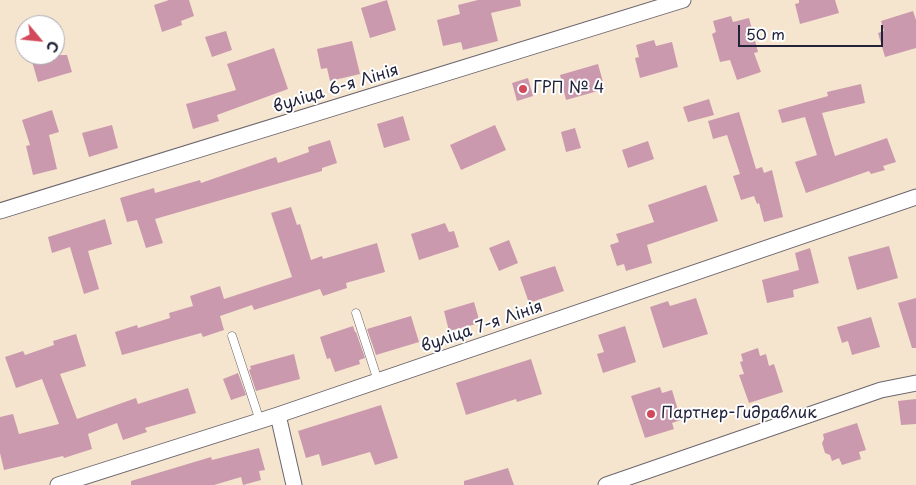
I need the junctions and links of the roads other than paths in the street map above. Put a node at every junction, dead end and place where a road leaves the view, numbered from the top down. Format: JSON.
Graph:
{"nodes":[{"id":1,"x":675,"y":1,"type":"edge"},
{"id":2,"x":916,"y":197,"type":"edge"},
{"id":3,"x":0,"y":211,"type":"edge"},
{"id":4,"x":356,"y":313,"type":"dead end"},
{"id":5,"x":232,"y":336,"type":"dead end"},
{"id":6,"x":378,"y":381,"type":"junction"},
{"id":7,"x":916,"y":383,"type":"edge"},
{"id":8,"x":278,"y":415,"type":"junction"},
{"id":9,"x":260,"y":421,"type":"junction"},
{"id":10,"x":58,"y":485,"type":"edge"},
{"id":11,"x":294,"y":485,"type":"edge"},
{"id":12,"x":606,"y":485,"type":"edge"}],
"edges":[{"from":1,"to":3,"type":"street","name":"вуліца 6-я Лінія"},
{"from":2,"to":6,"type":"street","name":"вуліца 7-я Лінія"},
{"from":4,"to":6,"type":"lane"},
{"from":5,"to":9,"type":"lane"},
{"from":6,"to":8,"type":"street","name":"вуліца 7-я Лінія"},
{"from":7,"to":12,"type":"street"},
{"from":8,"to":9,"type":"street","name":"вуліца 7-я Лінія"},
{"from":8,"to":11,"type":"street"},
{"from":9,"to":10,"type":"street","name":"вуліца 7-я Лінія"}]}
